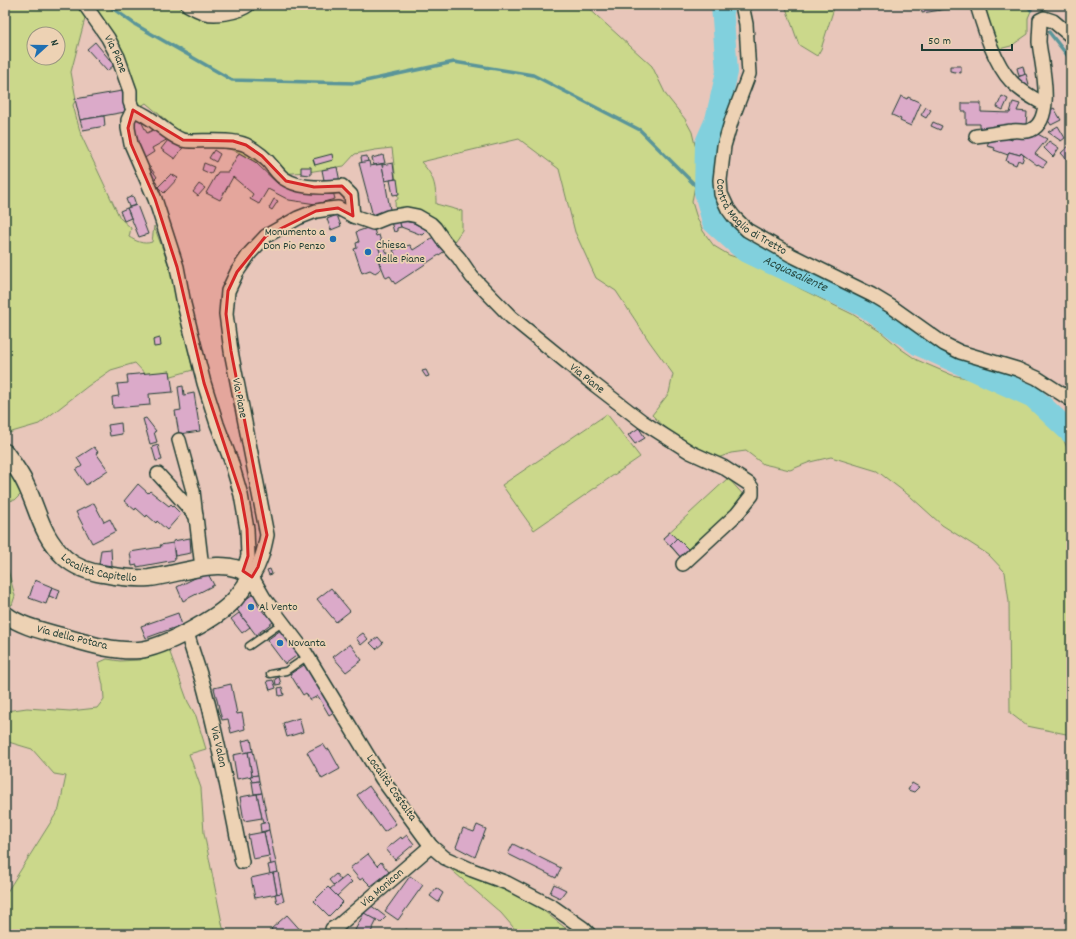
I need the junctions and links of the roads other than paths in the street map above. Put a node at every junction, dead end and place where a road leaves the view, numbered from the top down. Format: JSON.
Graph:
{"nodes":[{"id":1,"x":85,"y":5,"type":"edge"},
{"id":2,"x":188,"y":5,"type":"edge"},
{"id":3,"x":248,"y":5,"type":"edge"},
{"id":4,"x":742,"y":5,"type":"edge"},
{"id":5,"x":977,"y":5,"type":"edge"},
{"id":6,"x":1071,"y":36,"type":"edge"},
{"id":7,"x":1044,"y":104,"type":"junction"},
{"id":8,"x":133,"y":110,"type":"junction"},
{"id":9,"x":976,"y":136,"type":"dead end"},
{"id":10,"x":353,"y":216,"type":"junction"},
{"id":11,"x":1071,"y":400,"type":"edge"},
{"id":12,"x":178,"y":440,"type":"dead end"},
{"id":13,"x":5,"y":452,"type":"edge"},
{"id":14,"x":158,"y":474,"type":"dead end"},
{"id":15,"x":196,"y":516,"type":"junction"},
{"id":16,"x":683,"y":564,"type":"dead end"},
{"id":17,"x":202,"y":568,"type":"junction"},
{"id":18,"x":248,"y":574,"type":"junction"},
{"id":19,"x":5,"y":614,"type":"edge"},
{"id":20,"x":282,"y":623,"type":"junction"},
{"id":21,"x":187,"y":632,"type":"junction"},
{"id":22,"x":249,"y":646,"type":"dead end"},
{"id":23,"x":308,"y":656,"type":"junction"},
{"id":24,"x":270,"y":674,"type":"dead end"},
{"id":25,"x":431,"y":846,"type":"junction"},
{"id":26,"x":242,"y":862,"type":"dead end"},
{"id":27,"x":332,"y":929,"type":"dead end"},
{"id":28,"x":589,"y":934,"type":"edge"}],
"edges":[{"from":1,"to":8,"type":"street","name":"Via Piane"},
{"from":2,"to":3,"type":"street"},
{"from":4,"to":11,"type":"street","name":"Contrà Maglio di Tretto"},
{"from":5,"to":7,"type":"street"},
{"from":6,"to":7,"type":"street"},
{"from":7,"to":9,"type":"street"},
{"from":8,"to":10,"type":"street"},
{"from":8,"to":18,"type":"street","name":"Via Piane"},
{"from":10,"to":16,"type":"street","name":"Via Piane"},
{"from":10,"to":18,"type":"street","name":"Via Piane"},
{"from":12,"to":15,"type":"street"},
{"from":13,"to":17,"type":"street","name":"Località Capitello"},
{"from":14,"to":15,"type":"street"},
{"from":15,"to":17,"type":"street"},
{"from":17,"to":18,"type":"street","name":"Località Capitello"},
{"from":18,"to":20,"type":"street","name":"Località Costalta"},
{"from":18,"to":21,"type":"street","name":"Via Piane"},
{"from":19,"to":21,"type":"street","name":"Via della Potara"},
{"from":20,"to":22,"type":"lane"},
{"from":20,"to":23,"type":"street","name":"Località Costalta"},
{"from":21,"to":26,"type":"street","name":"Via Valon"},
{"from":23,"to":24,"type":"lane"},
{"from":23,"to":25,"type":"street","name":"Località Costalta"},
{"from":25,"to":27,"type":"street","name":"Via Monicon"},
{"from":25,"to":28,"type":"street","name":"Località Costalta"}]}
